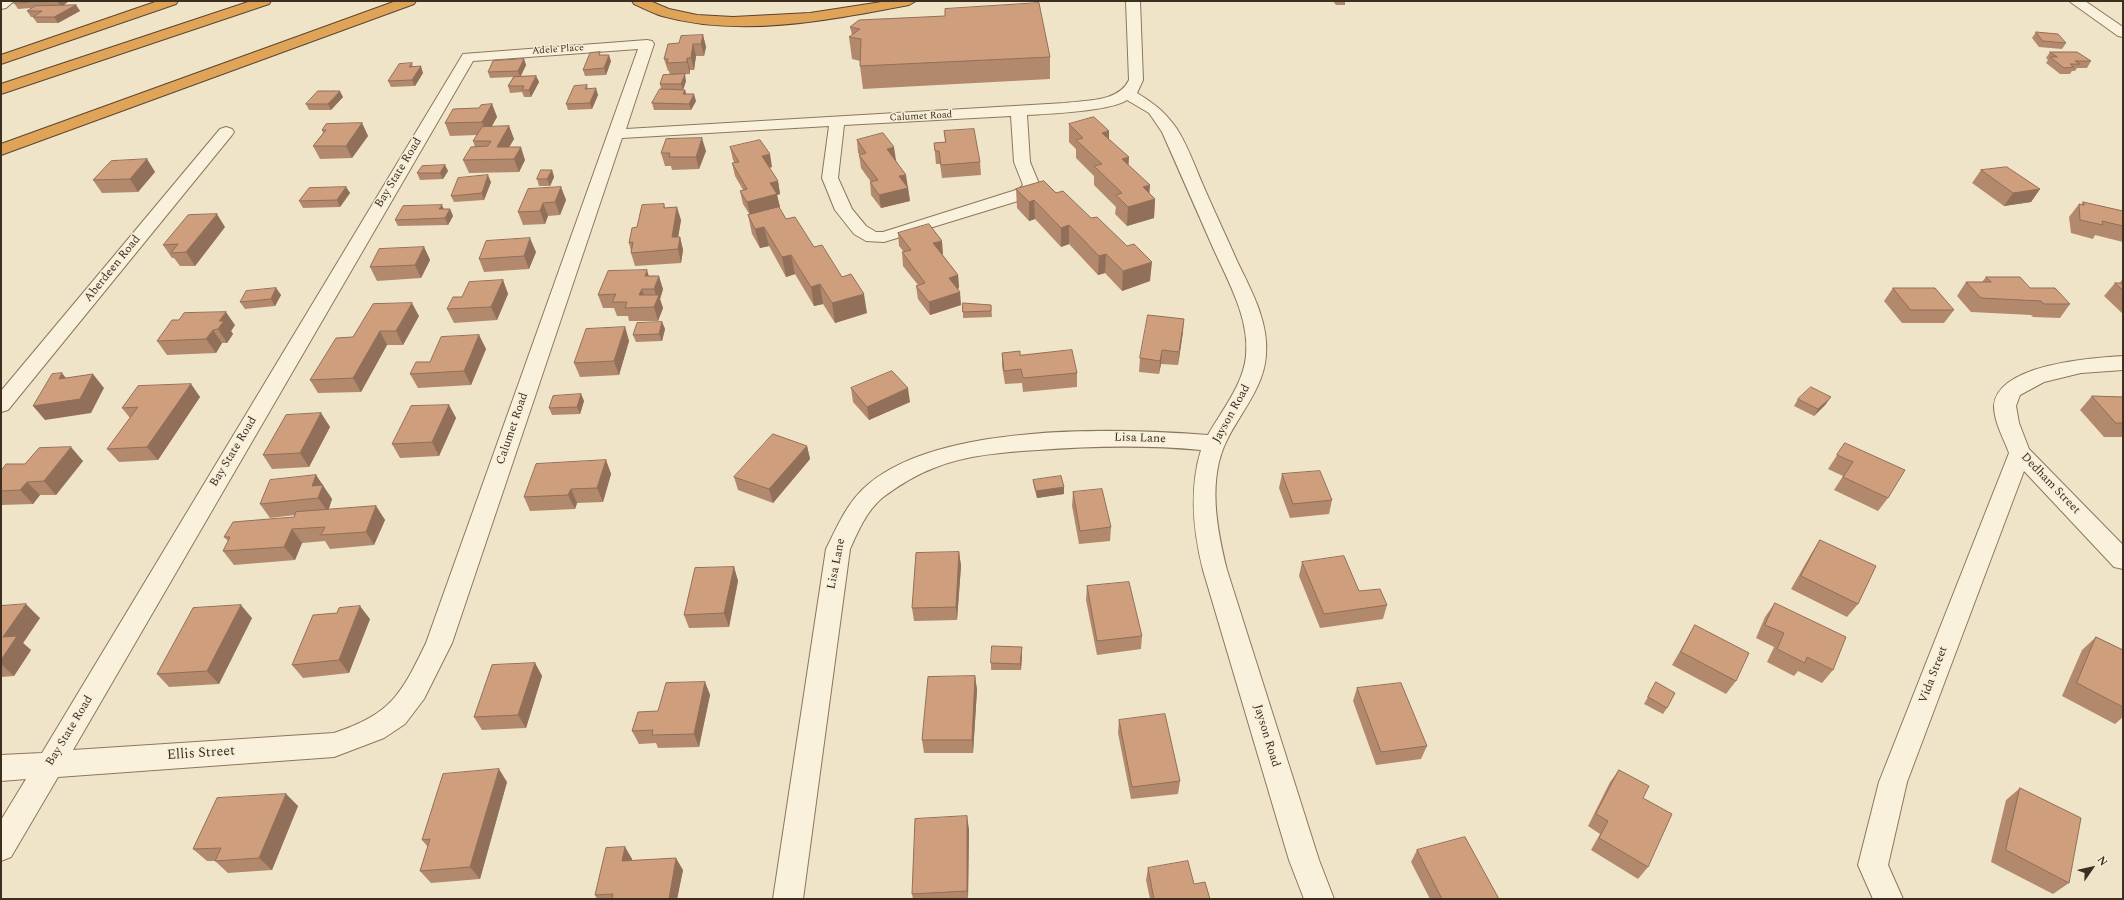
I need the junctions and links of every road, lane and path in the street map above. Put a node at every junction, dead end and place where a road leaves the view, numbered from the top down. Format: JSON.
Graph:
{"nodes":[{"id":1,"x":7,"y":1,"type":"edge"},
{"id":2,"x":171,"y":1,"type":"edge"},
{"id":3,"x":264,"y":1,"type":"edge"},
{"id":4,"x":409,"y":1,"type":"edge"},
{"id":5,"x":639,"y":1,"type":"edge"},
{"id":6,"x":909,"y":1,"type":"edge"},
{"id":7,"x":1133,"y":1,"type":"edge"},
{"id":8,"x":2076,"y":1,"type":"edge"},
{"id":9,"x":1,"y":5,"type":"edge"},
{"id":10,"x":2123,"y":33,"type":"edge"},
{"id":11,"x":647,"y":44,"type":"joint"},
{"id":12,"x":468,"y":57,"type":"joint"},
{"id":13,"x":1,"y":60,"type":"edge"},
{"id":14,"x":1,"y":89,"type":"edge"},
{"id":15,"x":1128,"y":94,"type":"junction"},
{"id":16,"x":1018,"y":111,"type":"junction"},
{"id":17,"x":837,"y":122,"type":"junction"},
{"id":18,"x":226,"y":132,"type":"dead end"},
{"id":19,"x":616,"y":134,"type":"junction"},
{"id":20,"x":1,"y":150,"type":"edge"},
{"id":21,"x":2123,"y":363,"type":"edge"},
{"id":22,"x":1,"y":406,"type":"edge"},
{"id":23,"x":1214,"y":443,"type":"junction"},
{"id":24,"x":2020,"y":453,"type":"junction"},
{"id":25,"x":2123,"y":560,"type":"edge"},
{"id":26,"x":395,"y":717,"type":"joint"},
{"id":27,"x":50,"y":764,"type":"junction"},
{"id":28,"x":1,"y":768,"type":"edge"},
{"id":29,"x":1,"y":847,"type":"edge"},
{"id":30,"x":788,"y":899,"type":"edge"},
{"id":31,"x":1319,"y":899,"type":"edge"},
{"id":32,"x":1888,"y":899,"type":"edge"}],
"edges":[{"from":1,"to":9,"type":"street"},
{"from":2,"to":13,"type":"highway"},
{"from":3,"to":14,"type":"highway"},
{"from":4,"to":20,"type":"highway"},
{"from":5,"to":6,"type":"highway"},
{"from":7,"to":15,"type":"street"},
{"from":8,"to":10,"type":"street"},
{"from":11,"to":12,"type":"street","name":"Adele Place"},
{"from":11,"to":19,"type":"street","name":"Calumet Road"},
{"from":12,"to":27,"type":"street","name":"Bay State Road"},
{"from":15,"to":16,"type":"street","name":"Calumet Road"},
{"from":15,"to":23,"type":"street","name":"Jayson Road"},
{"from":16,"to":17,"type":"street","name":"Calumet Road"},
{"from":16,"to":17,"type":"street"},
{"from":17,"to":19,"type":"street","name":"Calumet Road"},
{"from":18,"to":22,"type":"street","name":"Aberdeen Road"},
{"from":19,"to":26,"type":"street","name":"Calumet Road"},
{"from":21,"to":24,"type":"street","name":"Dedham Street"},
{"from":23,"to":30,"type":"street","name":"Lisa Lane"},
{"from":23,"to":31,"type":"street","name":"Jayson Road"},
{"from":24,"to":25,"type":"street","name":"Dedham Street"},
{"from":24,"to":32,"type":"street","name":"Vida Street"},
{"from":26,"to":27,"type":"street","name":"Ellis Street"},
{"from":27,"to":28,"type":"street","name":"Ellis Street"},
{"from":27,"to":29,"type":"street","name":"Bay State Road"}]}
